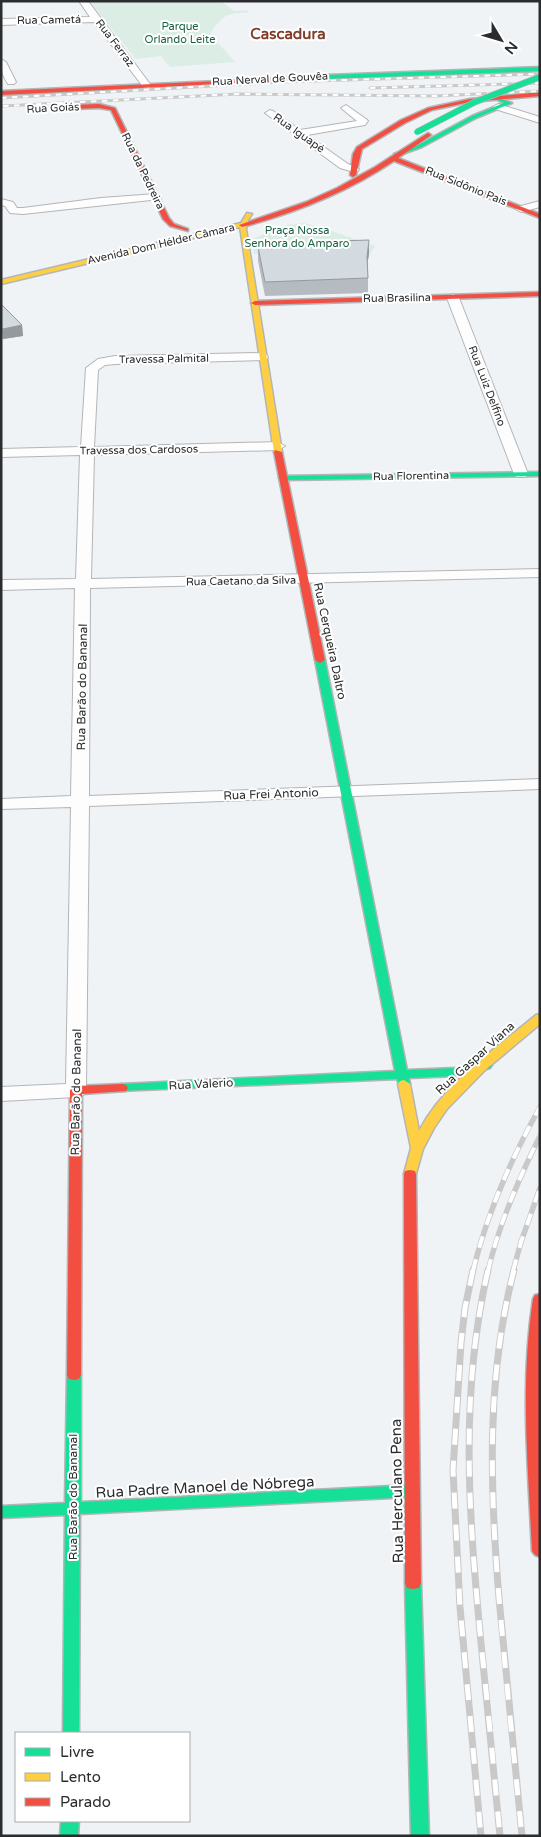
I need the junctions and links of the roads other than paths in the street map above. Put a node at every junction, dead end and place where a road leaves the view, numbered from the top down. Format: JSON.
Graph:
{"nodes":[{"id":1,"x":83,"y":1,"type":"edge"},
{"id":2,"x":98,"y":19,"type":"junction"},
{"id":3,"x":1,"y":22,"type":"edge"},
{"id":4,"x":1,"y":62,"type":"edge"},
{"id":5,"x":540,"y":69,"type":"edge"},
{"id":6,"x":540,"y":77,"type":"edge"},
{"id":7,"x":11,"y":82,"type":"dead end"},
{"id":8,"x":540,"y":83,"type":"edge"},
{"id":9,"x":147,"y":86,"type":"junction"},
{"id":10,"x":1,"y":93,"type":"edge"},
{"id":11,"x":540,"y":94,"type":"edge"},
{"id":12,"x":498,"y":103,"type":"junction"},
{"id":13,"x":106,"y":107,"type":"joint"},
{"id":14,"x":61,"y":108,"type":"dead end"},
{"id":15,"x":346,"y":108,"type":"dead end"},
{"id":16,"x":270,"y":113,"type":"dead end"},
{"id":17,"x":540,"y":120,"type":"edge"},
{"id":18,"x":298,"y":133,"type":"junction"},
{"id":19,"x":423,"y":133,"type":"junction"},
{"id":20,"x":349,"y":152,"type":"junction"},
{"id":21,"x":328,"y":154,"type":"junction"},
{"id":22,"x":394,"y":156,"type":"junction"},
{"id":23,"x":353,"y":172,"type":"junction"},
{"id":24,"x":156,"y":197,"type":"junction"},
{"id":25,"x":1,"y":202,"type":"edge"},
{"id":26,"x":540,"y":204,"type":"edge"},
{"id":27,"x":521,"y":209,"type":"junction"},
{"id":28,"x":249,"y":214,"type":"junction"},
{"id":29,"x":540,"y":216,"type":"edge"},
{"id":30,"x":243,"y":225,"type":"junction"},
{"id":31,"x":186,"y":230,"type":"junction"},
{"id":32,"x":202,"y":235,"type":"junction"},
{"id":33,"x":244,"y":237,"type":"junction"},
{"id":34,"x":1,"y":274,"type":"edge"},
{"id":35,"x":1,"y":282,"type":"edge"},
{"id":36,"x":540,"y":294,"type":"edge"},
{"id":37,"x":453,"y":298,"type":"junction"},
{"id":38,"x":255,"y":303,"type":"junction"},
{"id":39,"x":262,"y":357,"type":"junction"},
{"id":40,"x":278,"y":446,"type":"junction"},
{"id":41,"x":87,"y":451,"type":"junction"},
{"id":42,"x":1,"y":453,"type":"edge"},
{"id":43,"x":521,"y":474,"type":"junction"},
{"id":44,"x":540,"y":474,"type":"edge"},
{"id":45,"x":283,"y":478,"type":"junction"},
{"id":46,"x":540,"y":573,"type":"edge"},
{"id":47,"x":303,"y":580,"type":"junction"},
{"id":48,"x":83,"y":584,"type":"junction"},
{"id":49,"x":1,"y":585,"type":"edge"},
{"id":50,"x":540,"y":784,"type":"edge"},
{"id":51,"x":347,"y":791,"type":"junction"},
{"id":52,"x":80,"y":801,"type":"junction"},
{"id":53,"x":1,"y":804,"type":"edge"},
{"id":54,"x":540,"y":1018,"type":"edge"},
{"id":55,"x":486,"y":1065,"type":"junction"},
{"id":56,"x":401,"y":1074,"type":"junction"},
{"id":57,"x":76,"y":1090,"type":"junction"},
{"id":58,"x":1,"y":1094,"type":"edge"},
{"id":59,"x":416,"y":1146,"type":"junction"},
{"id":60,"x":540,"y":1299,"type":"edge"},
{"id":61,"x":411,"y":1492,"type":"junction"},
{"id":62,"x":73,"y":1509,"type":"junction"},
{"id":63,"x":1,"y":1512,"type":"edge"},
{"id":64,"x":540,"y":1551,"type":"edge"},
{"id":65,"x":70,"y":1732,"type":"edge"},
{"id":66,"x":70,"y":1822,"type":"edge"},
{"id":67,"x":69,"y":1836,"type":"edge"},
{"id":68,"x":420,"y":1836,"type":"edge"}],
"edges":[{"from":1,"to":2,"type":"street","name":"Rua Ferraz"},
{"from":2,"to":3,"type":"street","name":"Rua Cametá"},
{"from":2,"to":9,"type":"street","name":"Rua Ferraz"},
{"from":4,"to":7,"type":"street"},
{"from":5,"to":9,"type":"main road","name":"Rua Nerval de Gouvêa"},
{"from":6,"to":19,"type":"main road","bridge":true},
{"from":8,"to":19,"type":"main road"},
{"from":9,"to":10,"type":"main road","name":"Rua Nerval de Gouvêa"},
{"from":11,"to":12,"type":"main road"},
{"from":12,"to":17,"type":"street"},
{"from":12,"to":20,"type":"main road"},
{"from":12,"to":22,"type":"main road","name":"Avenida Dom Hélder Câmara"},
{"from":13,"to":14,"type":"main road","name":"Rua Goiás"},
{"from":13,"to":24,"type":"main road","name":"Rua da Pedreira"},
{"from":15,"to":18,"type":"street"},
{"from":16,"to":18,"type":"street","name":"Rua Iguapé"},
{"from":18,"to":21,"type":"street","name":"Rua Iguapé"},
{"from":19,"to":22,"type":"main road","name":"Avenida Dom Hélder Câmara"},
{"from":19,"to":23,"type":"main road","name":"Avenida Dom Hélder Câmara"},
{"from":20,"to":21,"type":"street","name":"Rua Iguapé"},
{"from":20,"to":23,"type":"main road"},
{"from":21,"to":23,"type":"street","name":"Rua Iguapé"},
{"from":22,"to":27,"type":"main road","name":"Rua Sidônio Pais"},
{"from":22,"to":30,"type":"main road","name":"Avenida Dom Hélder Câmara"},
{"from":23,"to":28,"type":"main road","name":"Avenida Dom Hélder Câmara"},
{"from":24,"to":25,"type":"street"},
{"from":24,"to":31,"type":"main road","name":"Rua da Pedreira"},
{"from":26,"to":27,"type":"street"},
{"from":27,"to":29,"type":"main road","name":"Rua Sidônio Pais"},
{"from":28,"to":30,"type":"main road"},
{"from":28,"to":31,"type":"main road","name":"Avenida Dom Hélder Câmara"},
{"from":30,"to":32,"type":"main road","name":"Avenida Dom Hélder Câmara"},
{"from":30,"to":33,"type":"main road","name":"Rua Cerqueira Daltro"},
{"from":31,"to":34,"type":"main road","name":"Avenida Dom Hélder Câmara"},
{"from":32,"to":33,"type":"main road"},
{"from":32,"to":35,"type":"main road","name":"Avenida Dom Hélder Câmara"},
{"from":33,"to":38,"type":"main road","name":"Rua Cerqueira Daltro"},
{"from":36,"to":37,"type":"main road","name":"Rua Brasilina"},
{"from":37,"to":38,"type":"main road","name":"Rua Brasilina"},
{"from":37,"to":43,"type":"street","name":"Rua Luiz Delfino"},
{"from":38,"to":39,"type":"main road","name":"Rua Cerqueira Daltro"},
{"from":39,"to":40,"type":"main road","name":"Rua Cerqueira Daltro"},
{"from":39,"to":41,"type":"street","name":"Travessa Palmital"},
{"from":40,"to":41,"type":"street","name":"Travessa dos Cardosos"},
{"from":40,"to":45,"type":"main road","name":"Rua Cerqueira Daltro"},
{"from":41,"to":42,"type":"street","name":"Travessa dos Cardosos"},
{"from":41,"to":48,"type":"street","name":"Rua Barão do Bananal"},
{"from":43,"to":44,"type":"main road","name":"Rua Florentina"},
{"from":43,"to":45,"type":"main road","name":"Rua Florentina"},
{"from":45,"to":47,"type":"main road","name":"Rua Cerqueira Daltro"},
{"from":46,"to":47,"type":"street","name":"Rua Caetano da Silva"},
{"from":47,"to":48,"type":"street","name":"Rua Caetano da Silva"},
{"from":47,"to":51,"type":"main road","name":"Rua Cerqueira Daltro"},
{"from":48,"to":49,"type":"street","name":"Rua Caetano da Silva"},
{"from":48,"to":52,"type":"street","name":"Rua Barão do Bananal"},
{"from":50,"to":51,"type":"street","name":"Rua Frei Antonio"},
{"from":51,"to":52,"type":"street","name":"Rua Frei Antonio"},
{"from":51,"to":56,"type":"main road","name":"Rua Cerqueira Daltro"},
{"from":52,"to":53,"type":"street","name":"Rua Frei Antonio"},
{"from":52,"to":57,"type":"street","name":"Rua Barão do Bananal"},
{"from":54,"to":55,"type":"main road","name":"Rua Gaspar Viana"},
{"from":55,"to":56,"type":"main road"},
{"from":55,"to":59,"type":"main road","name":"Rua Gaspar Viana"},
{"from":56,"to":57,"type":"main road","name":"Rua Valerio"},
{"from":56,"to":59,"type":"main road","name":"Rua Cerqueira Daltro"},
{"from":57,"to":58,"type":"street","name":"Rua Valerio"},
{"from":57,"to":62,"type":"main road","name":"Rua Barão do Bananal"},
{"from":59,"to":61,"type":"main road","name":"Rua Herculano Pena"},
{"from":60,"to":64,"type":"main road"},
{"from":61,"to":62,"type":"main road","name":"Rua Padre Manoel de Nóbrega"},
{"from":61,"to":68,"type":"main road","name":"Rua Herculano Pena"},
{"from":62,"to":63,"type":"main road","name":"Rua Padre Manoel de Nóbrega"},
{"from":62,"to":65,"type":"main road","name":"Rua Barão do Bananal"},
{"from":66,"to":67,"type":"main road"}]}
